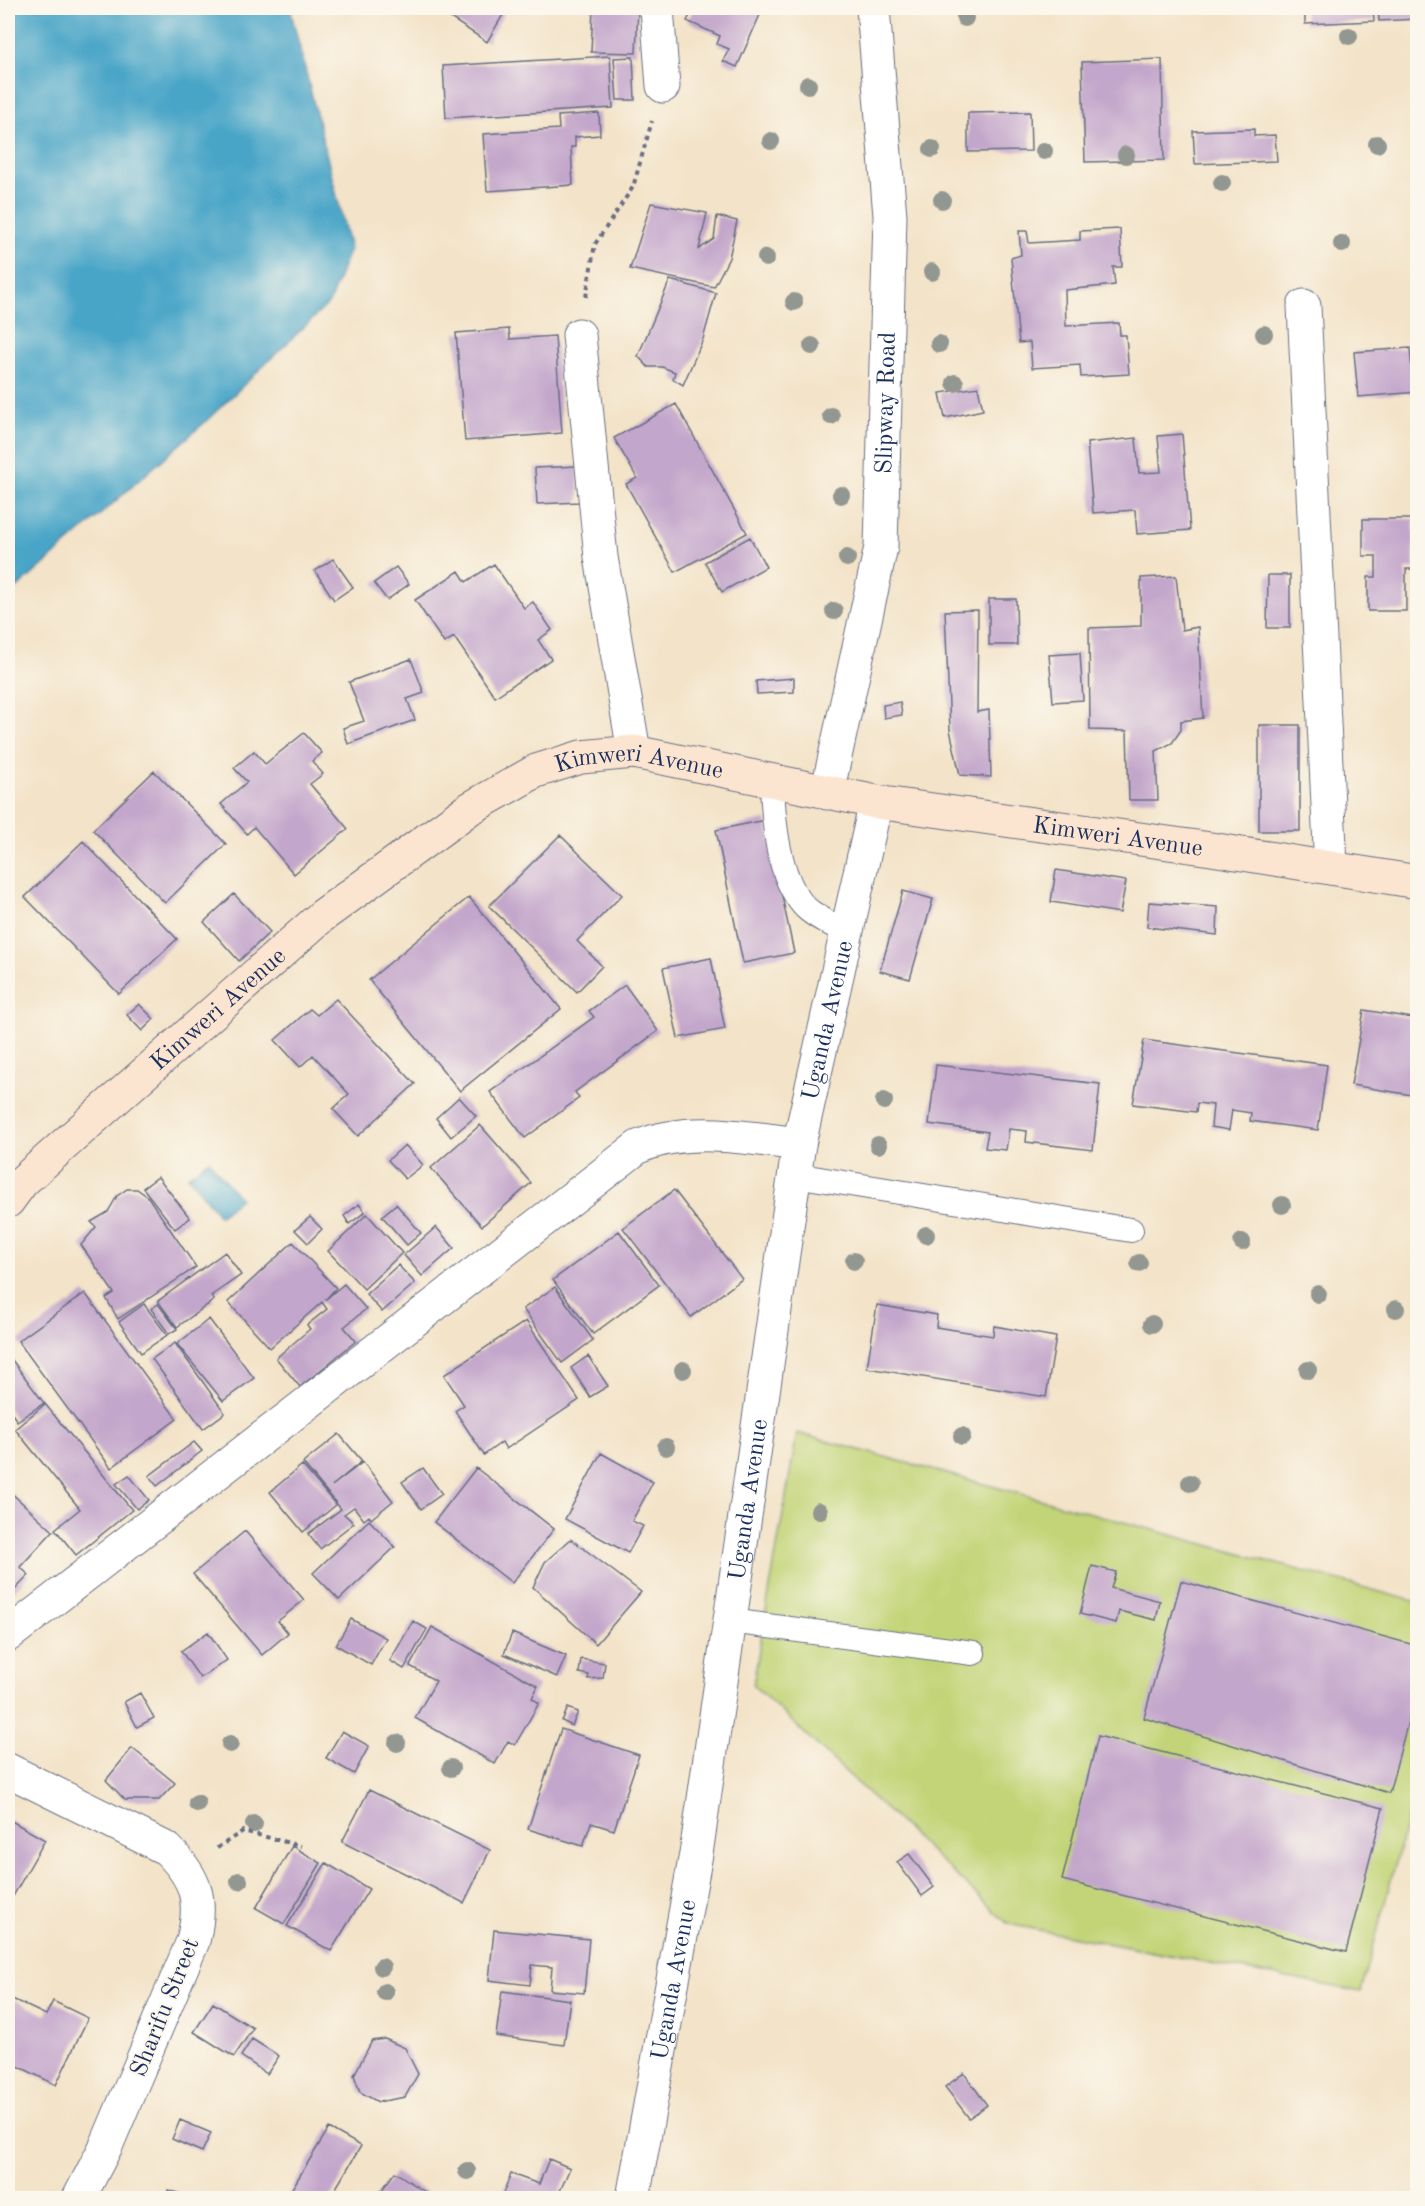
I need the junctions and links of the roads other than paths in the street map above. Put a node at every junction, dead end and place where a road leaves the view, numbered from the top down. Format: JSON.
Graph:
{"nodes":[{"id":1,"x":657,"y":8,"type":"edge"},
{"id":2,"x":873,"y":8,"type":"edge"},
{"id":3,"x":663,"y":86,"type":"road end"},
{"id":4,"x":1304,"y":306,"type":"dead end"},
{"id":5,"x":579,"y":335,"type":"road end"},
{"id":6,"x":634,"y":752,"type":"junction"},
{"id":7,"x":772,"y":782,"type":"junction"},
{"id":8,"x":827,"y":793,"type":"junction"},
{"id":9,"x":876,"y":802,"type":"junction"},
{"id":10,"x":1330,"y":868,"type":"junction"},
{"id":11,"x":1418,"y":882,"type":"edge"},
{"id":12,"x":848,"y":933,"type":"junction"},
{"id":13,"x":797,"y":1159,"type":"junction"},
{"id":14,"x":8,"y":1201,"type":"edge"},
{"id":15,"x":1131,"y":1230,"type":"dead end"},
{"id":16,"x":730,"y":1621,"type":"junction"},
{"id":17,"x":8,"y":1635,"type":"edge"},
{"id":18,"x":973,"y":1653,"type":"dead end"},
{"id":19,"x":8,"y":1770,"type":"edge"},
{"id":20,"x":637,"y":2193,"type":"edge"},
{"id":21,"x":79,"y":2199,"type":"edge"}],
"edges":[{"from":1,"to":3,"type":"street"},
{"from":2,"to":8,"type":"street","name":"Slipway Road"},
{"from":4,"to":10,"type":"street"},
{"from":5,"to":6,"type":"street"},
{"from":6,"to":7,"type":"street","name":"Kimweri Avenue"},
{"from":6,"to":14,"type":"street","name":"Kimweri Avenue"},
{"from":7,"to":8,"type":"street","name":"Kimweri Avenue"},
{"from":7,"to":12,"type":"lane"},
{"from":8,"to":9,"type":"street","name":"Kimweri Avenue"},
{"from":9,"to":10,"type":"street","name":"Kimweri Avenue"},
{"from":9,"to":12,"type":"street","name":"Uganda Avenue"},
{"from":10,"to":11,"type":"street","name":"Kimweri Avenue"},
{"from":12,"to":13,"type":"street","name":"Uganda Avenue"},
{"from":13,"to":15,"type":"lane"},
{"from":13,"to":16,"type":"street","name":"Uganda Avenue"},
{"from":13,"to":17,"type":"street"},
{"from":16,"to":18,"type":"lane"},
{"from":16,"to":20,"type":"street","name":"Uganda Avenue"},
{"from":19,"to":21,"type":"street","name":"Sharifu Street"}]}
